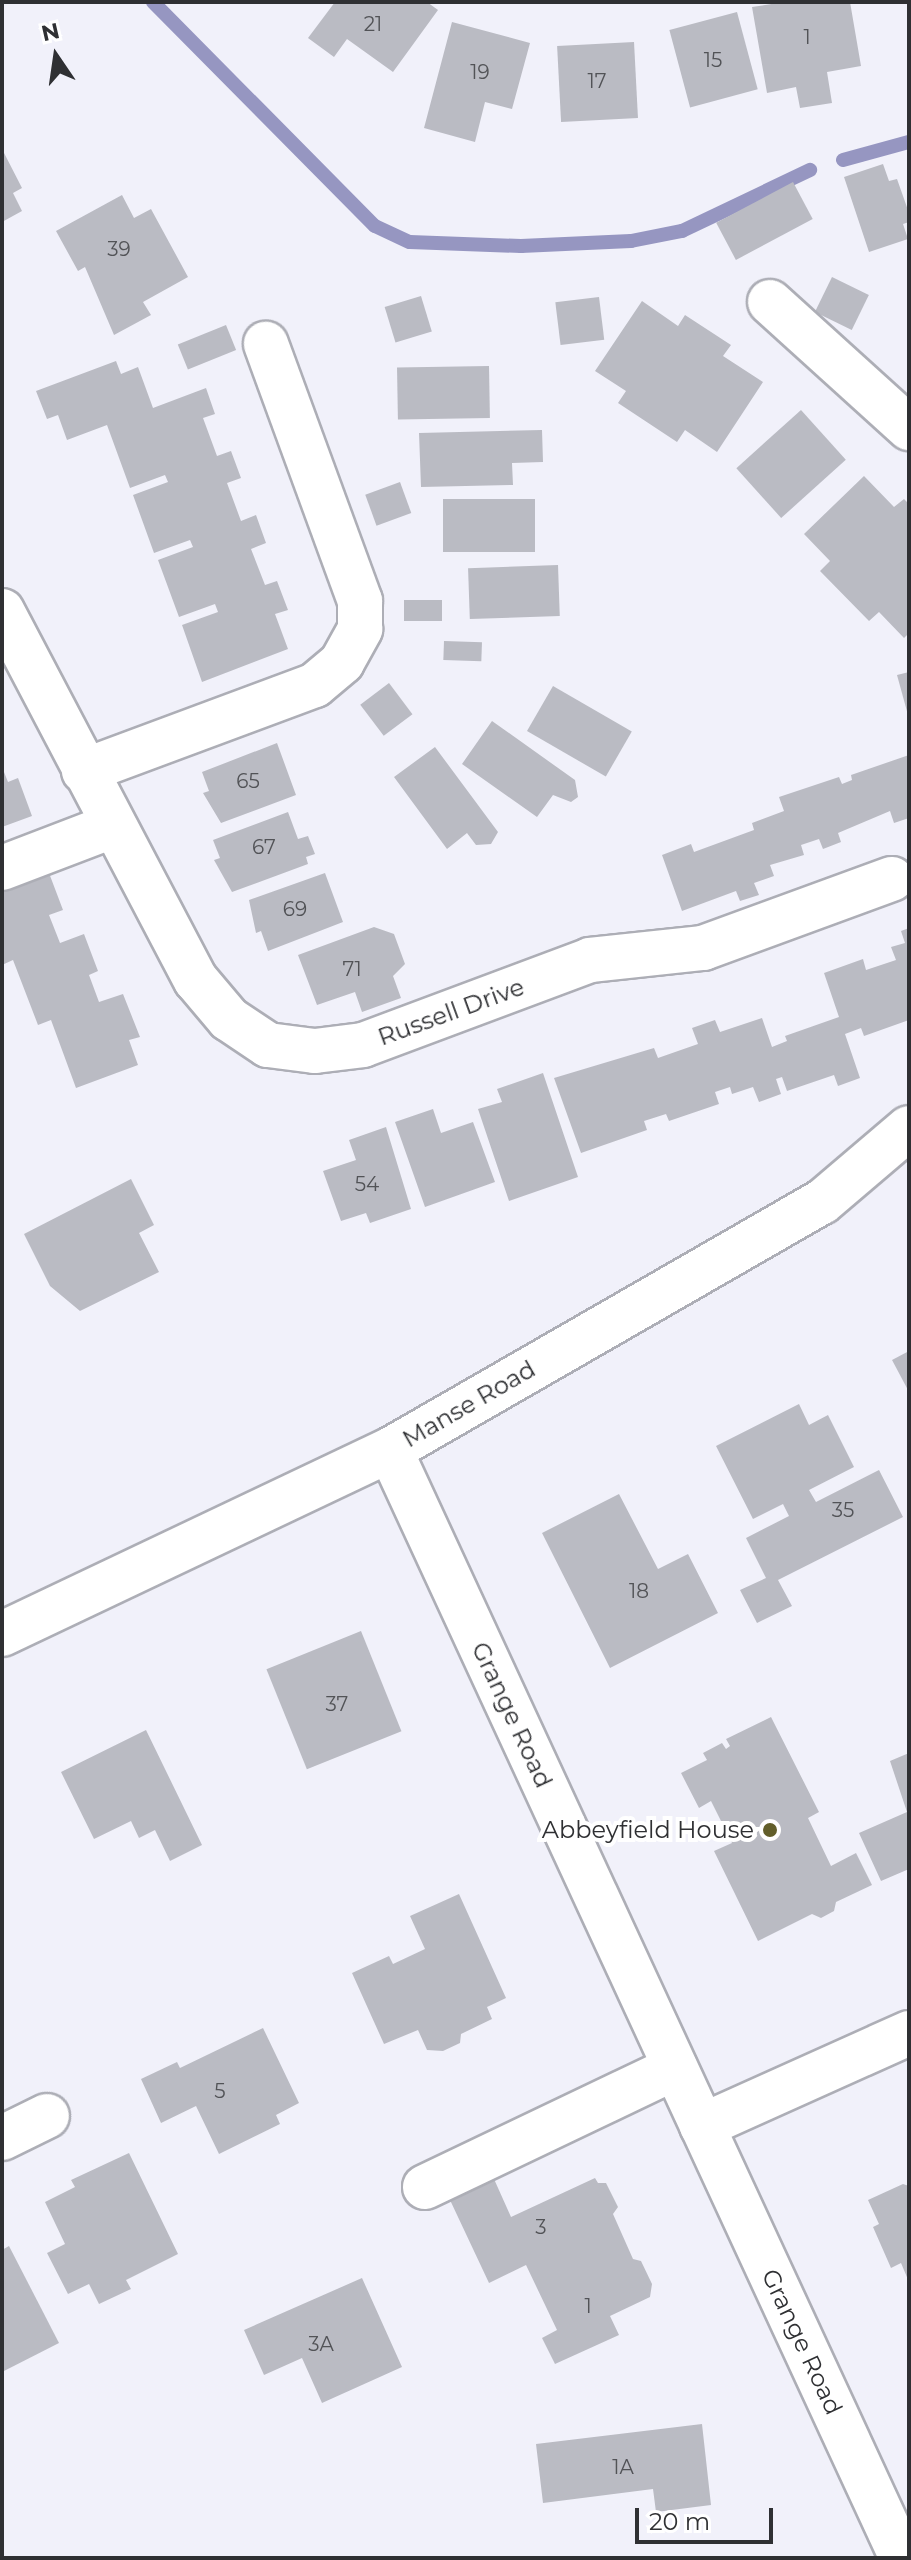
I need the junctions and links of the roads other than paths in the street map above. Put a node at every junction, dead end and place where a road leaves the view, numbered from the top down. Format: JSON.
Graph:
{"nodes":[{"id":1,"x":770,"y":302,"type":"dead end"},
{"id":2,"x":266,"y":344,"type":"dead end"},
{"id":3,"x":902,"y":409,"type":"edge"},
{"id":4,"x":2,"y":611,"type":"edge"},
{"id":5,"x":84,"y":771,"type":"junction"},
{"id":6,"x":112,"y":826,"type":"junction"},
{"id":7,"x":2,"y":868,"type":"edge"},
{"id":8,"x":892,"y":879,"type":"dead end"},
{"id":9,"x":909,"y":1128,"type":"edge"},
{"id":10,"x":390,"y":1450,"type":"junction"},
{"id":11,"x":2,"y":1634,"type":"edge"},
{"id":12,"x":909,"y":2033,"type":"edge"},
{"id":13,"x":675,"y":2068,"type":"junction"},
{"id":14,"x":47,"y":2116,"type":"dead end"},
{"id":15,"x":702,"y":2126,"type":"junction"},
{"id":16,"x":2,"y":2138,"type":"edge"},
{"id":17,"x":425,"y":2187,"type":"dead end"},
{"id":18,"x":902,"y":2558,"type":"edge"}],
"edges":[{"from":1,"to":3,"type":"street"},
{"from":2,"to":5,"type":"street"},
{"from":4,"to":5,"type":"street","name":"Russell Drive"},
{"from":5,"to":6,"type":"street","name":"Russell Drive"},
{"from":6,"to":7,"type":"street"},
{"from":6,"to":8,"type":"street","name":"Russell Drive"},
{"from":9,"to":10,"type":"street","name":"Manse Road"},
{"from":10,"to":11,"type":"street","name":"Manse Road"},
{"from":10,"to":13,"type":"street","name":"Grange Road"},
{"from":12,"to":15,"type":"street"},
{"from":13,"to":15,"type":"street","name":"Grange Road"},
{"from":13,"to":17,"type":"street"},
{"from":14,"to":16,"type":"street"},
{"from":15,"to":18,"type":"street","name":"Grange Road"}]}
